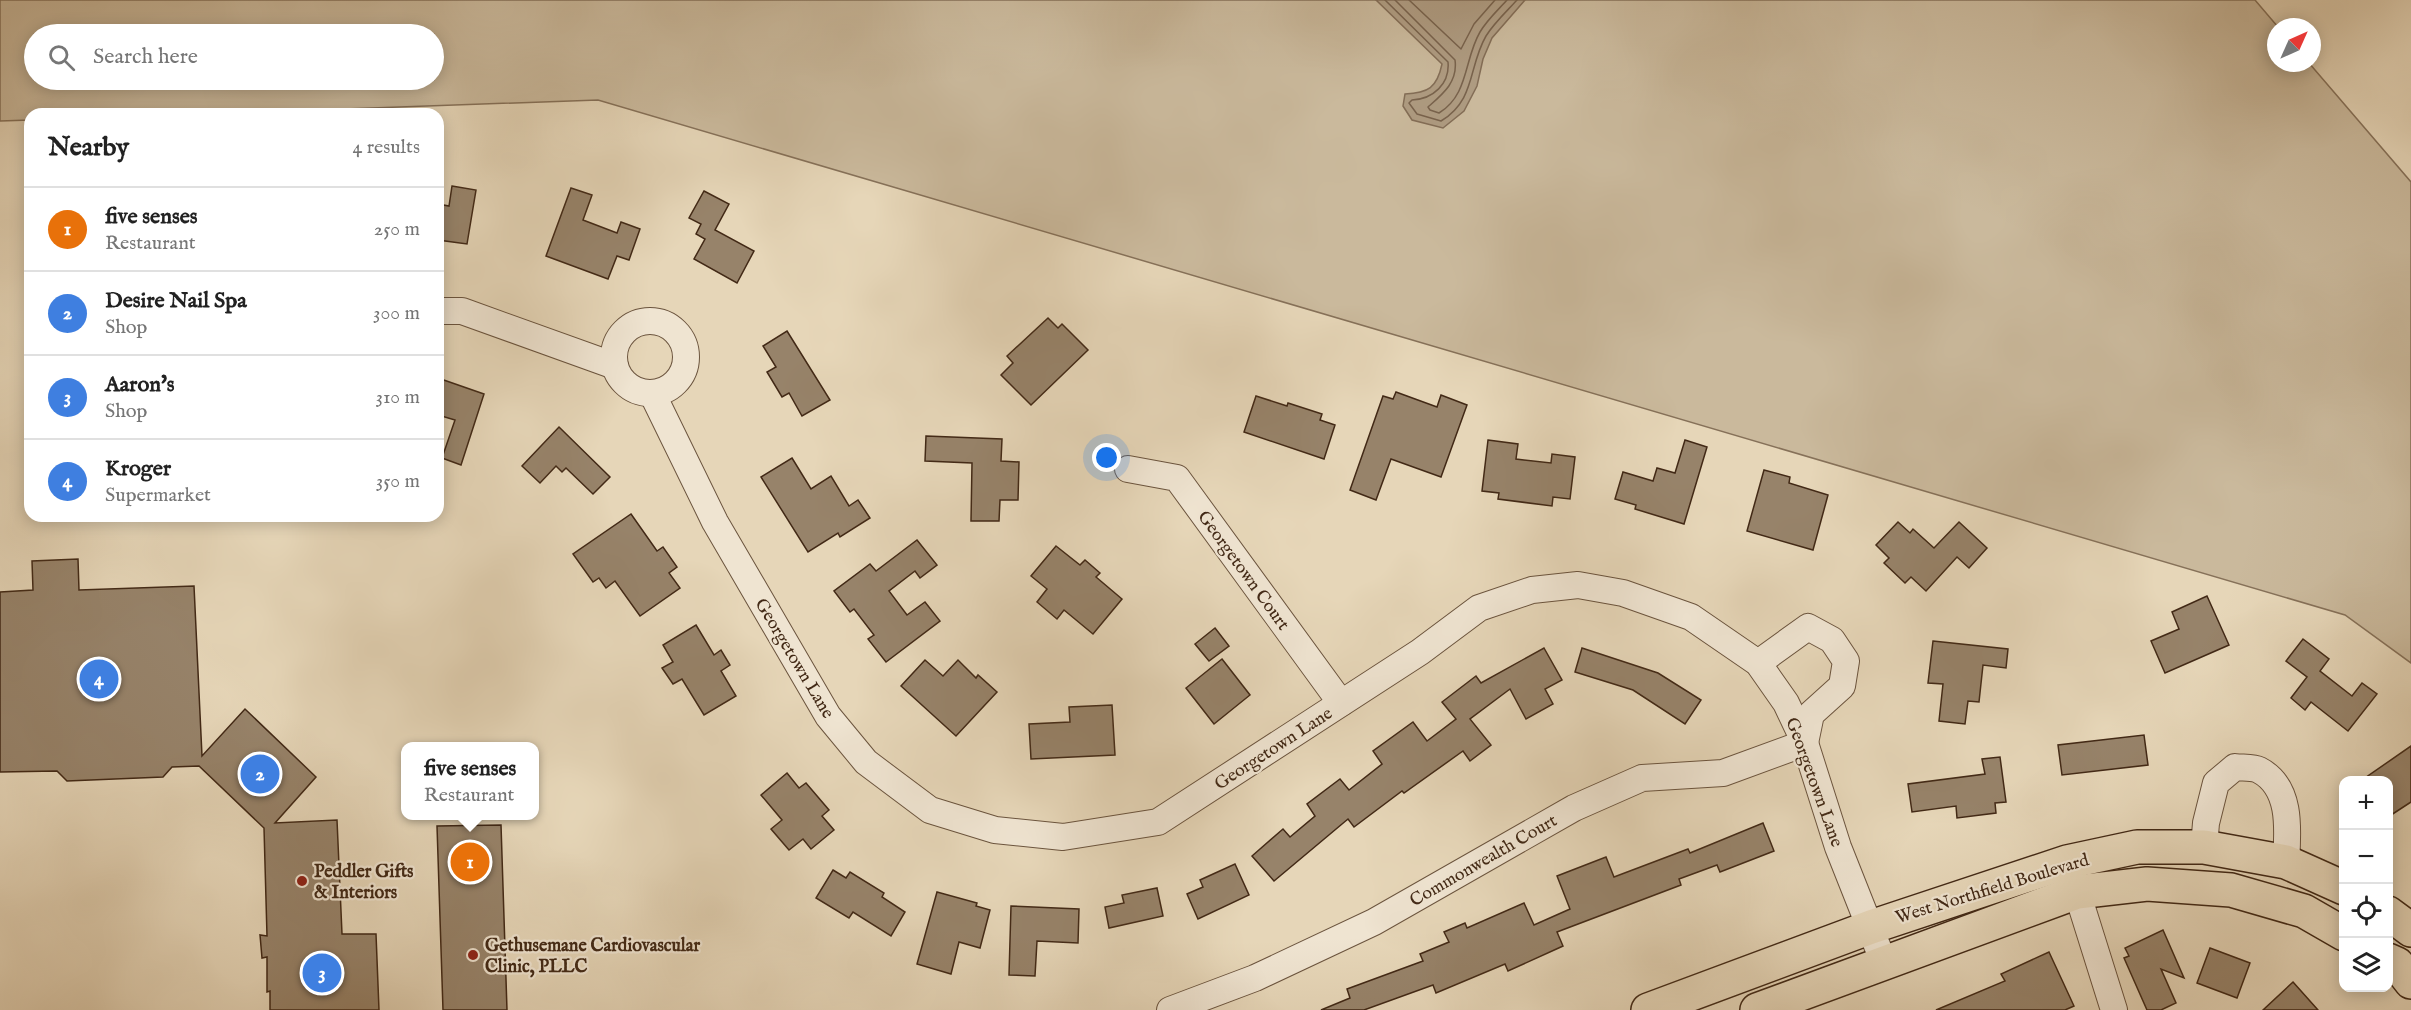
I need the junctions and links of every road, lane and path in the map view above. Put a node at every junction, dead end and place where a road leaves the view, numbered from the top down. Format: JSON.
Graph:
{"nodes":[{"id":1,"x":444,"y":311,"type":"edge"},
{"id":2,"x":615,"y":366,"type":"junction"},
{"id":3,"x":652,"y":393,"type":"junction"},
{"id":4,"x":1128,"y":469,"type":"dead end"},
{"id":5,"x":1758,"y":663,"type":"junction"},
{"id":6,"x":1341,"y":703,"type":"junction"},
{"id":7,"x":1805,"y":743,"type":"junction"},
{"id":8,"x":2204,"y":847,"type":"junction"},
{"id":9,"x":2286,"y":862,"type":"junction"},
{"id":10,"x":2072,"y":877,"type":"junction"},
{"id":11,"x":2339,"y":886,"type":"edge"},
{"id":12,"x":2393,"y":917,"type":"edge"},
{"id":13,"x":1871,"y":927,"type":"junction"},
{"id":14,"x":2411,"y":930,"type":"edge"},
{"id":15,"x":2339,"y":932,"type":"edge"},
{"id":16,"x":2393,"y":962,"type":"edge"},
{"id":17,"x":1884,"y":963,"type":"junction"},
{"id":18,"x":2411,"y":982,"type":"edge"},
{"id":19,"x":1170,"y":1010,"type":"edge"},
{"id":20,"x":1648,"y":1010,"type":"edge"},
{"id":21,"x":1757,"y":1010,"type":"edge"},
{"id":22,"x":2114,"y":1010,"type":"edge"}],
"edges":[{"from":1,"to":2,"type":"street"},
{"from":2,"to":3,"type":"street"},
{"from":2,"to":3,"type":"street"},
{"from":3,"to":6,"type":"street","name":"Georgetown Lane"},
{"from":4,"to":6,"type":"street","name":"Georgetown Court"},
{"from":5,"to":6,"type":"street","name":"Georgetown Lane"},
{"from":5,"to":7,"type":"street","name":"Georgetown Lane"},
{"from":5,"to":7,"type":"street"},
{"from":7,"to":13,"type":"street","name":"Georgetown Lane"},
{"from":7,"to":19,"type":"street","name":"Commonwealth Court"},
{"from":8,"to":9,"type":"main road","name":"West Northfield Boulevard"},
{"from":8,"to":9,"type":"street"},
{"from":8,"to":10,"type":"main road","name":"West Northfield Boulevard"},
{"from":9,"to":11,"type":"main road","name":"West Northfield Boulevard"},
{"from":10,"to":13,"type":"main road","name":"West Northfield Boulevard"},
{"from":10,"to":15,"type":"main road","name":"West Northfield Boulevard"},
{"from":10,"to":17,"type":"main road","name":"West Northfield Boulevard"},
{"from":10,"to":22,"type":"street"},
{"from":12,"to":14,"type":"main road"},
{"from":13,"to":17,"type":"street","name":"Georgetown Lane"},
{"from":13,"to":20,"type":"main road","name":"West Northfield Boulevard"},
{"from":16,"to":18,"type":"main road"},
{"from":17,"to":21,"type":"main road","name":"West Northfield Boulevard"}]}
